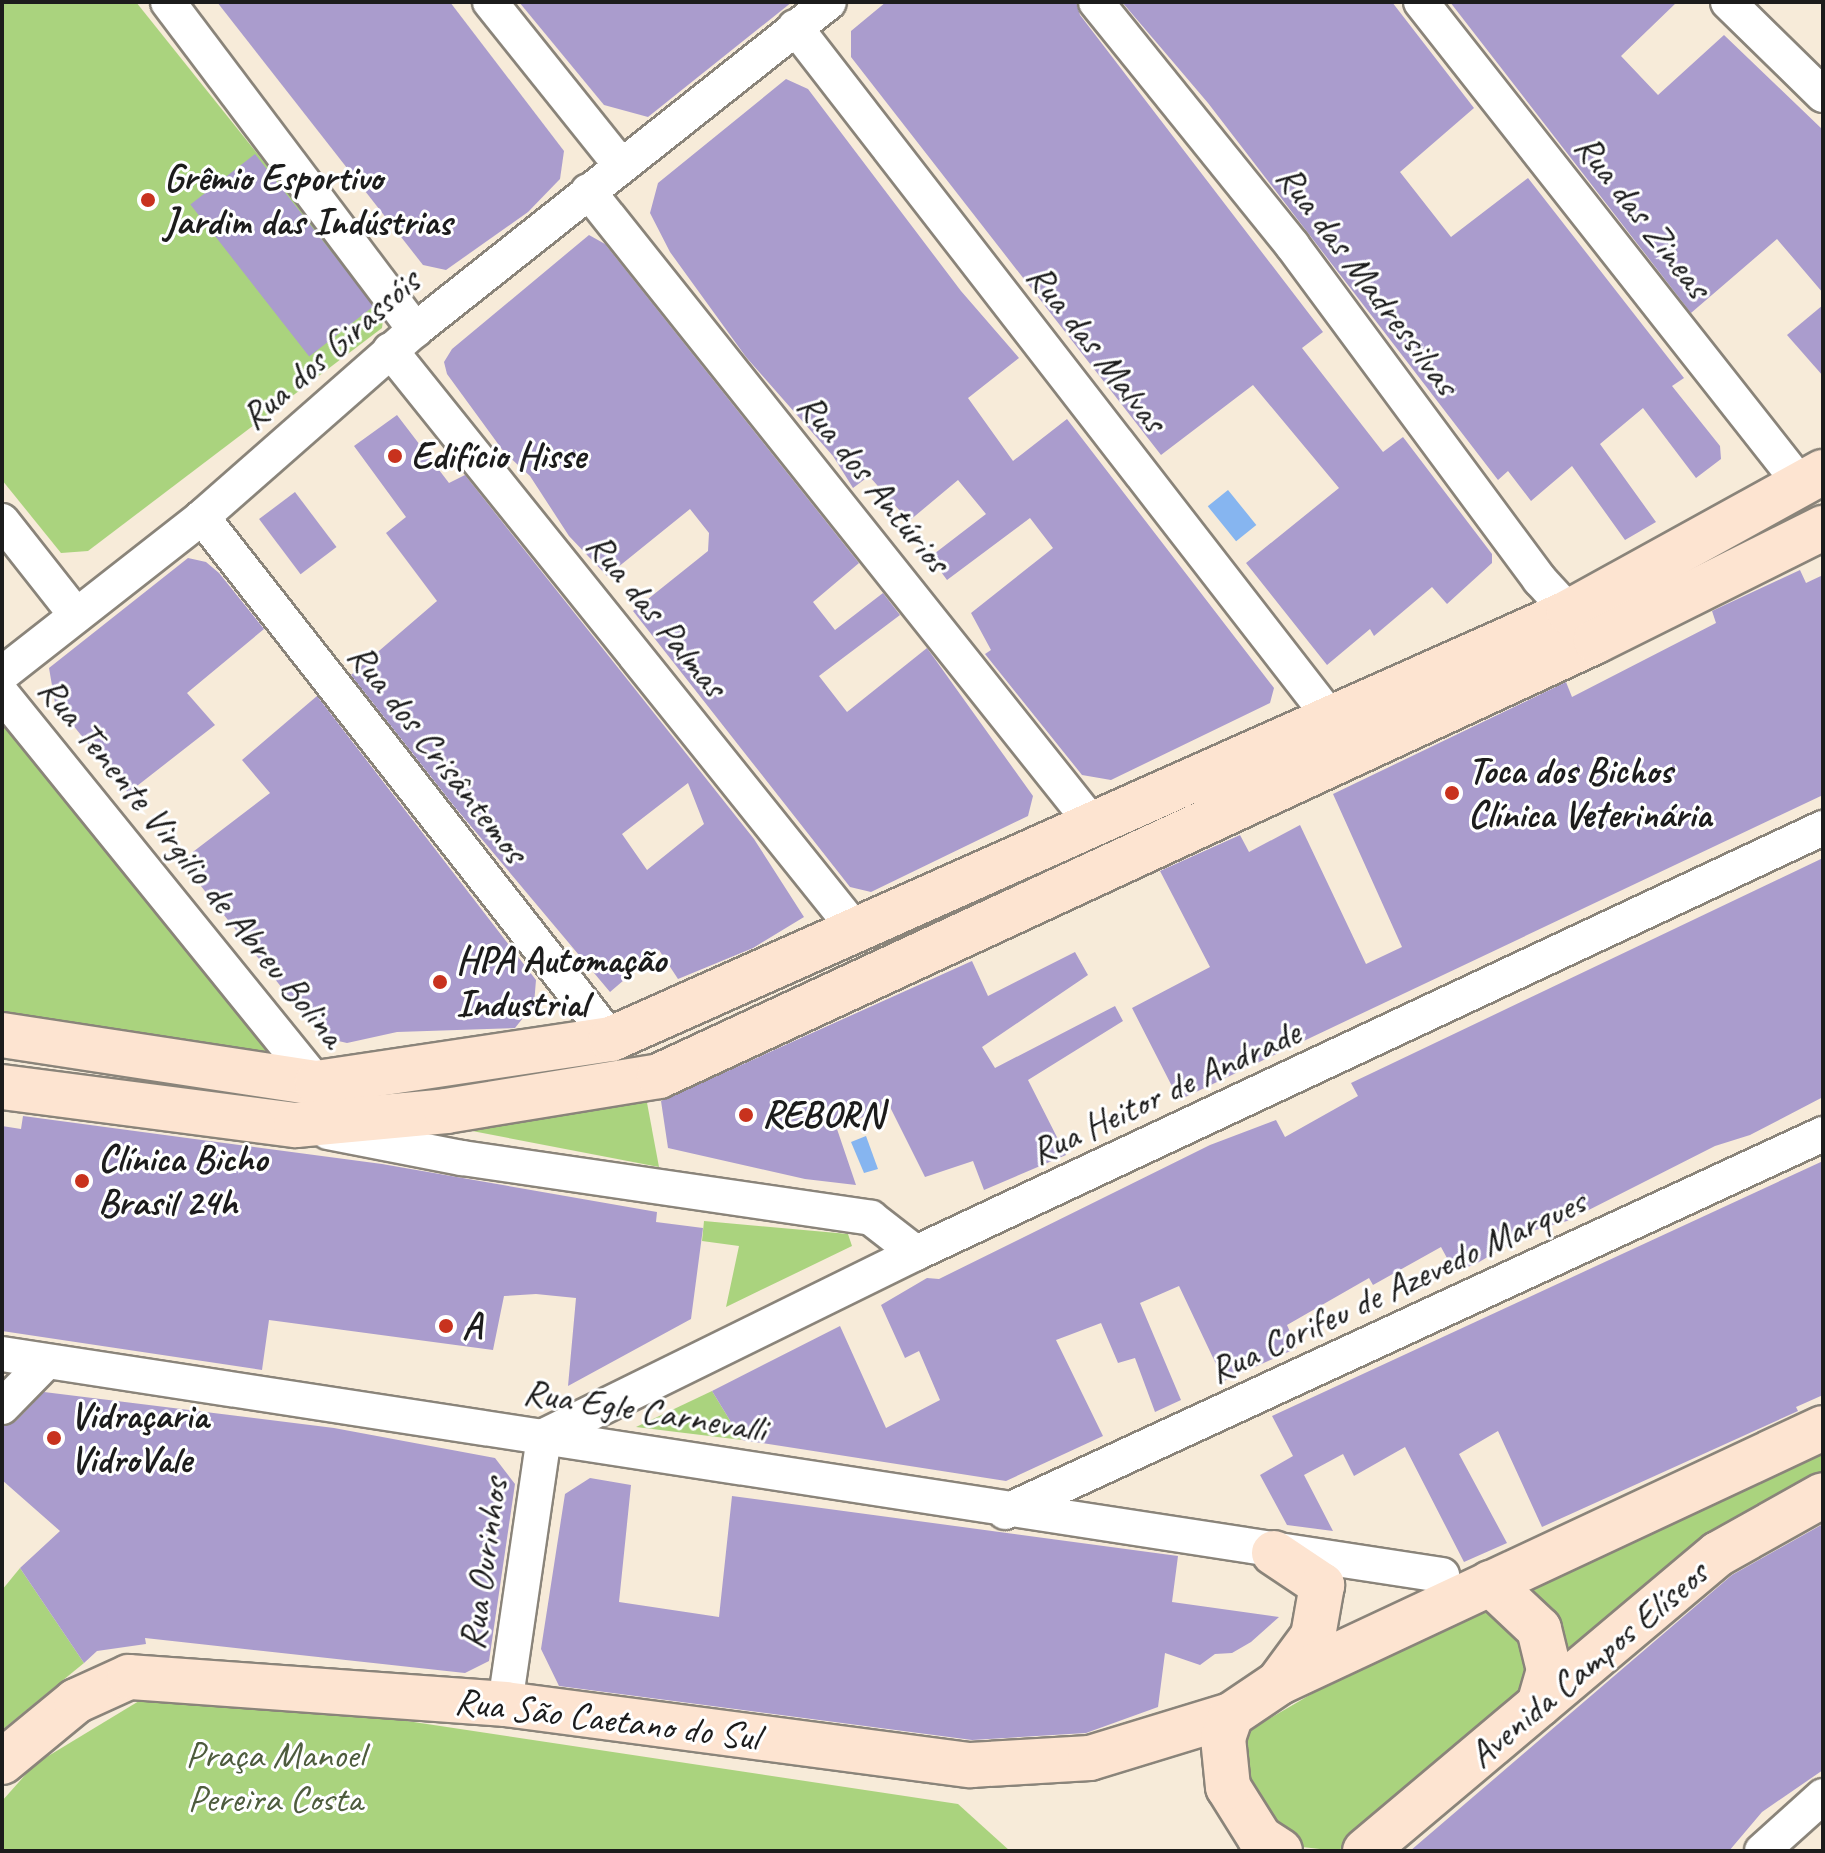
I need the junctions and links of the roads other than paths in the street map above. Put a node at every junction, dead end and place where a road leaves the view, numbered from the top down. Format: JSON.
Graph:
{"nodes":[{"id":1,"x":168,"y":2,"type":"edge"},
{"id":2,"x":490,"y":2,"type":"edge"},
{"id":3,"x":829,"y":2,"type":"edge"},
{"id":4,"x":1096,"y":2,"type":"edge"},
{"id":5,"x":1421,"y":2,"type":"edge"},
{"id":6,"x":1728,"y":2,"type":"edge"},
{"id":7,"x":795,"y":27,"type":"junction"},
{"id":8,"x":1823,"y":95,"type":"edge"},
{"id":9,"x":620,"y":164,"type":"junction"},
{"id":10,"x":588,"y":191,"type":"junction"},
{"id":11,"x":402,"y":340,"type":"junction"},
{"id":12,"x":1811,"y":477,"type":"edge"},
{"id":13,"x":202,"y":517,"type":"junction"},
{"id":14,"x":2,"y":521,"type":"edge"},
{"id":15,"x":1823,"y":528,"type":"edge"},
{"id":16,"x":76,"y":615,"type":"junction"},
{"id":17,"x":1583,"y":626,"type":"junction"},
{"id":18,"x":2,"y":674,"type":"edge"},
{"id":19,"x":2,"y":694,"type":"edge"},
{"id":20,"x":1333,"y":721,"type":"junction"},
{"id":21,"x":1095,"y":827,"type":"junction"},
{"id":22,"x":1823,"y":828,"type":"edge"},
{"id":23,"x":858,"y":933,"type":"junction"},
{"id":24,"x":2,"y":1035,"type":"edge"},
{"id":25,"x":611,"y":1039,"type":"junction"},
{"id":26,"x":64,"y":1043,"type":"junction"},
{"id":27,"x":317,"y":1083,"type":"junction"},
{"id":28,"x":38,"y":1094,"type":"edge"},
{"id":29,"x":446,"y":1111,"type":"junction"},
{"id":30,"x":296,"y":1125,"type":"junction"},
{"id":31,"x":1823,"y":1134,"type":"edge"},
{"id":32,"x":462,"y":1158,"type":"junction"},
{"id":33,"x":916,"y":1253,"type":"junction"},
{"id":34,"x":2,"y":1354,"type":"edge"},
{"id":35,"x":46,"y":1362,"type":"junction"},
{"id":36,"x":2,"y":1407,"type":"edge"},
{"id":37,"x":1823,"y":1428,"type":"edge"},
{"id":38,"x":544,"y":1436,"type":"junction"},
{"id":39,"x":1823,"y":1495,"type":"edge"},
{"id":40,"x":1005,"y":1512,"type":"junction"},
{"id":41,"x":1274,"y":1553,"type":"junction"},
{"id":42,"x":1442,"y":1575,"type":"dead end"},
{"id":43,"x":1490,"y":1583,"type":"junction"},
{"id":44,"x":1280,"y":1682,"type":"junction"},
{"id":45,"x":505,"y":1704,"type":"junction"},
{"id":46,"x":1539,"y":1705,"type":"junction"},
{"id":47,"x":1231,"y":1715,"type":"junction"},
{"id":48,"x":2,"y":1762,"type":"edge"},
{"id":49,"x":1823,"y":1796,"type":"edge"},
{"id":50,"x":1280,"y":1851,"type":"edge"},
{"id":51,"x":1365,"y":1851,"type":"edge"},
{"id":52,"x":1762,"y":1851,"type":"edge"}],
"edges":[{"from":1,"to":11,"type":"street","name":"Rua das Palmas"},
{"from":2,"to":9,"type":"street"},
{"from":3,"to":7,"type":"street","name":"Rua dos Girassóis"},
{"from":4,"to":17,"type":"street","name":"Rua das Madressilvas"},
{"from":5,"to":12,"type":"street","name":"Rua das Zineas"},
{"from":6,"to":8,"type":"street"},
{"from":7,"to":9,"type":"street","name":"Rua dos Girassóis"},
{"from":7,"to":20,"type":"street","name":"Rua das Malvas"},
{"from":9,"to":10,"type":"street","name":"Rua dos Girassóis"},
{"from":10,"to":11,"type":"street","name":"Rua dos Girassóis"},
{"from":10,"to":21,"type":"street","name":"Rua dos Antúrios"},
{"from":11,"to":13,"type":"street","name":"Rua dos Girassóis"},
{"from":11,"to":23,"type":"street","name":"Rua das Palmas"},
{"from":12,"to":17,"type":"main road"},
{"from":13,"to":16,"type":"street","name":"Rua dos Girassóis"},
{"from":13,"to":25,"type":"street","name":"Rua dos Crisântemos"},
{"from":14,"to":16,"type":"street"},
{"from":15,"to":17,"type":"main road"},
{"from":16,"to":18,"type":"street","name":"Rua dos Girassóis"},
{"from":17,"to":20,"type":"main road"},
{"from":17,"to":29,"type":"main road"},
{"from":19,"to":27,"type":"street","name":"Rua Tenente Virgilio de Abreu Bolina"},
{"from":20,"to":21,"type":"main road"},
{"from":21,"to":23,"type":"main road"},
{"from":22,"to":33,"type":"street","name":"Rua Heitor de Andrade"},
{"from":23,"to":25,"type":"main road"},
{"from":24,"to":26,"type":"main road"},
{"from":25,"to":27,"type":"main road"},
{"from":26,"to":27,"type":"main road"},
{"from":26,"to":28,"type":"main road"},
{"from":28,"to":30,"type":"main road"},
{"from":29,"to":30,"type":"main road"},
{"from":29,"to":32,"type":"street"},
{"from":30,"to":32,"type":"street"},
{"from":31,"to":40,"type":"street","name":"Rua Corifeu de Azevedo Marques"},
{"from":32,"to":33,"type":"street"},
{"from":33,"to":38,"type":"street","name":"Rua Heitor de Andrade"},
{"from":34,"to":35,"type":"street","name":"Rua Egle Carnevalli"},
{"from":35,"to":36,"type":"street"},
{"from":35,"to":38,"type":"street","name":"Rua Egle Carnevalli"},
{"from":37,"to":43,"type":"main road"},
{"from":38,"to":40,"type":"street","name":"Rua Egle Carnevalli"},
{"from":38,"to":45,"type":"street","name":"Rua Ourinhos"},
{"from":39,"to":46,"type":"main road","name":"Avenida Campos Elíseos"},
{"from":40,"to":41,"type":"street","name":"Rua Egle Carnevalli"},
{"from":41,"to":42,"type":"street","name":"Rua Egle Carnevalli"},
{"from":41,"to":44,"type":"main road"},
{"from":43,"to":44,"type":"main road"},
{"from":43,"to":46,"type":"main road"},
{"from":44,"to":47,"type":"main road","name":"Rua São Caetano do Sul"},
{"from":45,"to":47,"type":"main road","name":"Rua São Caetano do Sul"},
{"from":45,"to":48,"type":"main road","name":"Rua São Caetano do Sul"},
{"from":46,"to":51,"type":"main road","name":"Avenida Campos Elíseos"},
{"from":47,"to":50,"type":"main road"},
{"from":49,"to":52,"type":"street"}]}
